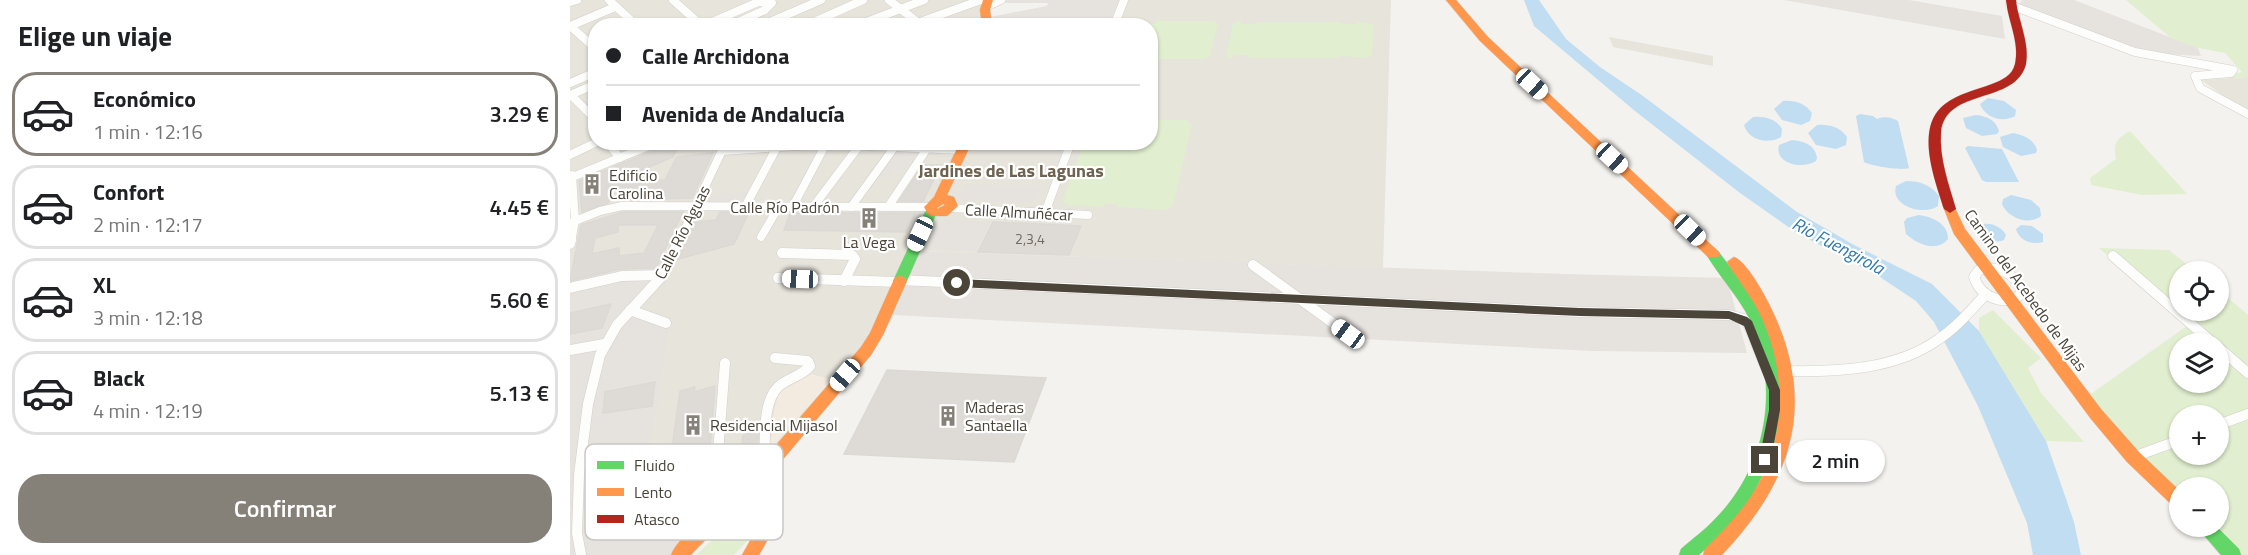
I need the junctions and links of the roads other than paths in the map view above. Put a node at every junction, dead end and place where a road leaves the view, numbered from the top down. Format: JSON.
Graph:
{"nodes":[{"id":1,"x":577,"y":0,"type":"edge"},
{"id":2,"x":609,"y":0,"type":"edge"},
{"id":3,"x":673,"y":0,"type":"edge"},
{"id":4,"x":821,"y":0,"type":"edge"},
{"id":5,"x":863,"y":0,"type":"edge"},
{"id":6,"x":889,"y":0,"type":"edge"},
{"id":7,"x":924,"y":0,"type":"edge"},
{"id":8,"x":1001,"y":0,"type":"edge"},
{"id":9,"x":1451,"y":0,"type":"edge"},
{"id":10,"x":1459,"y":0,"type":"edge"},
{"id":11,"x":775,"y":1,"type":"edge"},
{"id":12,"x":1121,"y":1,"type":"edge"},
{"id":13,"x":570,"y":2,"type":"edge"},
{"id":14,"x":985,"y":2,"type":"edge"},
{"id":15,"x":748,"y":3,"type":"edge"},
{"id":16,"x":2010,"y":3,"type":"edge"},
{"id":17,"x":615,"y":7,"type":"junction"},
{"id":18,"x":900,"y":8,"type":"junction"},
{"id":19,"x":758,"y":13,"type":"junction"},
{"id":20,"x":588,"y":18,"type":"edge"},
{"id":21,"x":589,"y":18,"type":"edge"},
{"id":22,"x":627,"y":18,"type":"edge"},
{"id":23,"x":694,"y":18,"type":"edge"},
{"id":24,"x":719,"y":18,"type":"edge"},
{"id":25,"x":747,"y":18,"type":"edge"},
{"id":26,"x":764,"y":18,"type":"edge"},
{"id":27,"x":784,"y":18,"type":"edge"},
{"id":28,"x":824,"y":18,"type":"edge"},
{"id":29,"x":876,"y":18,"type":"edge"},
{"id":30,"x":912,"y":18,"type":"edge"},
{"id":31,"x":938,"y":18,"type":"edge"},
{"id":32,"x":986,"y":18,"type":"edge"},
{"id":33,"x":1116,"y":18,"type":"edge"},
{"id":34,"x":570,"y":26,"type":"edge"},
{"id":35,"x":588,"y":42,"type":"edge"},
{"id":36,"x":588,"y":75,"type":"edge"},
{"id":37,"x":570,"y":83,"type":"edge"},
{"id":38,"x":588,"y":87,"type":"edge"},
{"id":39,"x":570,"y":95,"type":"edge"},
{"id":40,"x":588,"y":112,"type":"edge"},
{"id":41,"x":2248,"y":114,"type":"edge"},
{"id":42,"x":588,"y":146,"type":"edge"},
{"id":43,"x":614,"y":150,"type":"edge"},
{"id":44,"x":639,"y":150,"type":"edge"},
{"id":45,"x":723,"y":150,"type":"edge"},
{"id":46,"x":781,"y":150,"type":"edge"},
{"id":47,"x":823,"y":150,"type":"edge"},
{"id":48,"x":857,"y":150,"type":"edge"},
{"id":49,"x":892,"y":150,"type":"edge"},
{"id":50,"x":926,"y":150,"type":"edge"},
{"id":51,"x":962,"y":150,"type":"edge"},
{"id":52,"x":1068,"y":150,"type":"edge"},
{"id":53,"x":570,"y":155,"type":"edge"},
{"id":54,"x":620,"y":158,"type":"junction"},
{"id":55,"x":571,"y":176,"type":"edge"},
{"id":56,"x":696,"y":206,"type":"junction"},
{"id":57,"x":933,"y":206,"type":"junction"},
{"id":58,"x":745,"y":207,"type":"junction"},
{"id":59,"x":778,"y":207,"type":"junction"},
{"id":60,"x":792,"y":207,"type":"junction"},
{"id":61,"x":813,"y":207,"type":"junction"},
{"id":62,"x":851,"y":207,"type":"junction"},
{"id":63,"x":888,"y":207,"type":"junction"},
{"id":64,"x":951,"y":208,"type":"joint"},
{"id":65,"x":1045,"y":213,"type":"junction"},
{"id":66,"x":1088,"y":215,"type":"dead end"},
{"id":67,"x":573,"y":222,"type":"edge"},
{"id":68,"x":761,"y":237,"type":"dead end"},
{"id":69,"x":570,"y":244,"type":"edge"},
{"id":70,"x":782,"y":253,"type":"dead end"},
{"id":71,"x":2114,"y":256,"type":"dead end"},
{"id":72,"x":1253,"y":265,"type":"dead end"},
{"id":73,"x":1987,"y":268,"type":"junction"},
{"id":74,"x":663,"y":274,"type":"junction"},
{"id":75,"x":778,"y":278,"type":"dead end"},
{"id":76,"x":844,"y":281,"type":"junction"},
{"id":77,"x":899,"y":281,"type":"junction"},
{"id":78,"x":570,"y":288,"type":"edge"},
{"id":79,"x":1986,"y":294,"type":"junction"},
{"id":80,"x":1298,"y":298,"type":"junction"},
{"id":81,"x":2011,"y":301,"type":"junction"},
{"id":82,"x":630,"y":310,"type":"junction"},
{"id":83,"x":666,"y":323,"type":"dead end"},
{"id":84,"x":2202,"y":333,"type":"edge"},
{"id":85,"x":1348,"y":334,"type":"dead end"},
{"id":86,"x":604,"y":344,"type":"junction"},
{"id":87,"x":570,"y":350,"type":"edge"},
{"id":88,"x":2229,"y":357,"type":"edge"},
{"id":89,"x":775,"y":358,"type":"dead end"},
{"id":90,"x":725,"y":363,"type":"dead end"},
{"id":91,"x":1786,"y":371,"type":"junction"},
{"id":92,"x":2248,"y":373,"type":"edge"},
{"id":93,"x":1774,"y":390,"type":"junction"},
{"id":94,"x":2248,"y":414,"type":"edge"},
{"id":95,"x":2229,"y":421,"type":"edge"},
{"id":96,"x":719,"y":444,"type":"edge"},
{"id":97,"x":769,"y":444,"type":"edge"},
{"id":98,"x":782,"y":444,"type":"edge"},
{"id":99,"x":2169,"y":444,"type":"edge"},
{"id":100,"x":2133,"y":457,"type":"junction"},
{"id":101,"x":574,"y":477,"type":"edge"},
{"id":102,"x":2169,"y":491,"type":"edge"},
{"id":103,"x":2215,"y":537,"type":"edge"},
{"id":104,"x":695,"y":540,"type":"edge"},
{"id":105,"x":760,"y":541,"type":"joint"},
{"id":106,"x":581,"y":555,"type":"edge"},
{"id":107,"x":679,"y":555,"type":"edge"},
{"id":108,"x":750,"y":555,"type":"edge"},
{"id":109,"x":770,"y":555,"type":"edge"},
{"id":110,"x":1687,"y":555,"type":"edge"},
{"id":111,"x":1711,"y":555,"type":"edge"},
{"id":112,"x":2233,"y":555,"type":"edge"}],
"edges":[{"from":1,"to":13,"type":"street"},
{"from":2,"to":17,"type":"street"},
{"from":3,"to":23,"type":"street"},
{"from":4,"to":27,"type":"street"},
{"from":5,"to":28,"type":"street"},
{"from":6,"to":18,"type":"street"},
{"from":7,"to":18,"type":"street"},
{"from":8,"to":14,"type":"street"},
{"from":9,"to":93,"type":"street"},
{"from":10,"to":91,"type":"street"},
{"from":11,"to":15,"type":"street"},
{"from":11,"to":19,"type":"street"},
{"from":12,"to":33,"type":"street"},
{"from":14,"to":31,"type":"street"},
{"from":14,"to":32,"type":"street"},
{"from":15,"to":19,"type":"street"},
{"from":15,"to":24,"type":"street"},
{"from":16,"to":41,"type":"street"},
{"from":16,"to":73,"type":"street","name":"Camino del Acebedo de Mijas"},
{"from":17,"to":21,"type":"street"},
{"from":17,"to":22,"type":"street"},
{"from":18,"to":29,"type":"street"},
{"from":18,"to":30,"type":"street"},
{"from":19,"to":25,"type":"street"},
{"from":19,"to":26,"type":"street"},
{"from":20,"to":34,"type":"street"},
{"from":34,"to":35,"type":"street"},
{"from":36,"to":37,"type":"street"},
{"from":38,"to":39,"type":"street"},
{"from":39,"to":40,"type":"street"},
{"from":42,"to":53,"type":"street"},
{"from":43,"to":54,"type":"street"},
{"from":44,"to":54,"type":"street"},
{"from":45,"to":56,"type":"street","name":"Calle Río Aguas"},
{"from":46,"to":58,"type":"street"},
{"from":47,"to":60,"type":"street"},
{"from":48,"to":61,"type":"street"},
{"from":49,"to":62,"type":"street"},
{"from":50,"to":63,"type":"street"},
{"from":51,"to":57,"type":"street"},
{"from":52,"to":65,"type":"street"},
{"from":54,"to":55,"type":"street"},
{"from":55,"to":67,"type":"street"},
{"from":56,"to":58,"type":"street","name":"Calle Río Padrón"},
{"from":56,"to":67,"type":"street","name":"Calle Río Padrón"},
{"from":56,"to":74,"type":"street","name":"Calle Río Aguas"},
{"from":57,"to":63,"type":"street","name":"Calle Río Padrón"},
{"from":57,"to":64,"type":"street"},
{"from":57,"to":77,"type":"street"},
{"from":58,"to":59,"type":"street","name":"Calle Río Padrón"},
{"from":59,"to":60,"type":"street","name":"Calle Río Padrón"},
{"from":59,"to":68,"type":"street"},
{"from":60,"to":61,"type":"street","name":"Calle Río Padrón"},
{"from":61,"to":62,"type":"street","name":"Calle Río Padrón"},
{"from":62,"to":63,"type":"street","name":"Calle Río Padrón"},
{"from":64,"to":65,"type":"street","name":"Calle Almuñécar"},
{"from":65,"to":66,"type":"street","name":"Calle Almuñécar"},
{"from":67,"to":69,"type":"street"},
{"from":70,"to":76,"type":"street"},
{"from":71,"to":84,"type":"street"},
{"from":72,"to":80,"type":"street"},
{"from":73,"to":79,"type":"street"},
{"from":73,"to":81,"type":"street","name":"Camino del Acebedo de Mijas"},
{"from":74,"to":78,"type":"street"},
{"from":74,"to":82,"type":"street","name":"Calle Río Aguas"},
{"from":75,"to":76,"type":"street"},
{"from":76,"to":77,"type":"street"},
{"from":77,"to":80,"type":"street"},
{"from":77,"to":98,"type":"street"},
{"from":79,"to":81,"type":"street"},
{"from":79,"to":91,"type":"street"},
{"from":80,"to":85,"type":"street"},
{"from":80,"to":93,"type":"street"},
{"from":81,"to":100,"type":"street","name":"Camino del Acebedo de Mijas"},
{"from":82,"to":83,"type":"street"},
{"from":82,"to":86,"type":"street","name":"Calle Río Aguas"},
{"from":86,"to":87,"type":"street"},
{"from":86,"to":101,"type":"street","name":"Calle Río Aguas"},
{"from":88,"to":92,"type":"street"},
{"from":89,"to":97,"type":"street"},
{"from":90,"to":96,"type":"street"},
{"from":91,"to":111,"type":"street"},
{"from":93,"to":110,"type":"street"},
{"from":94,"to":95,"type":"street"},
{"from":99,"to":100,"type":"street"},
{"from":100,"to":102,"type":"street","name":"Camino del Acebedo de Mijas"},
{"from":101,"to":106,"type":"street","name":"Calle Río Aguas"},
{"from":103,"to":112,"type":"street"},
{"from":104,"to":107,"type":"street"},
{"from":105,"to":108,"type":"street"},
{"from":105,"to":109,"type":"street"}]}
